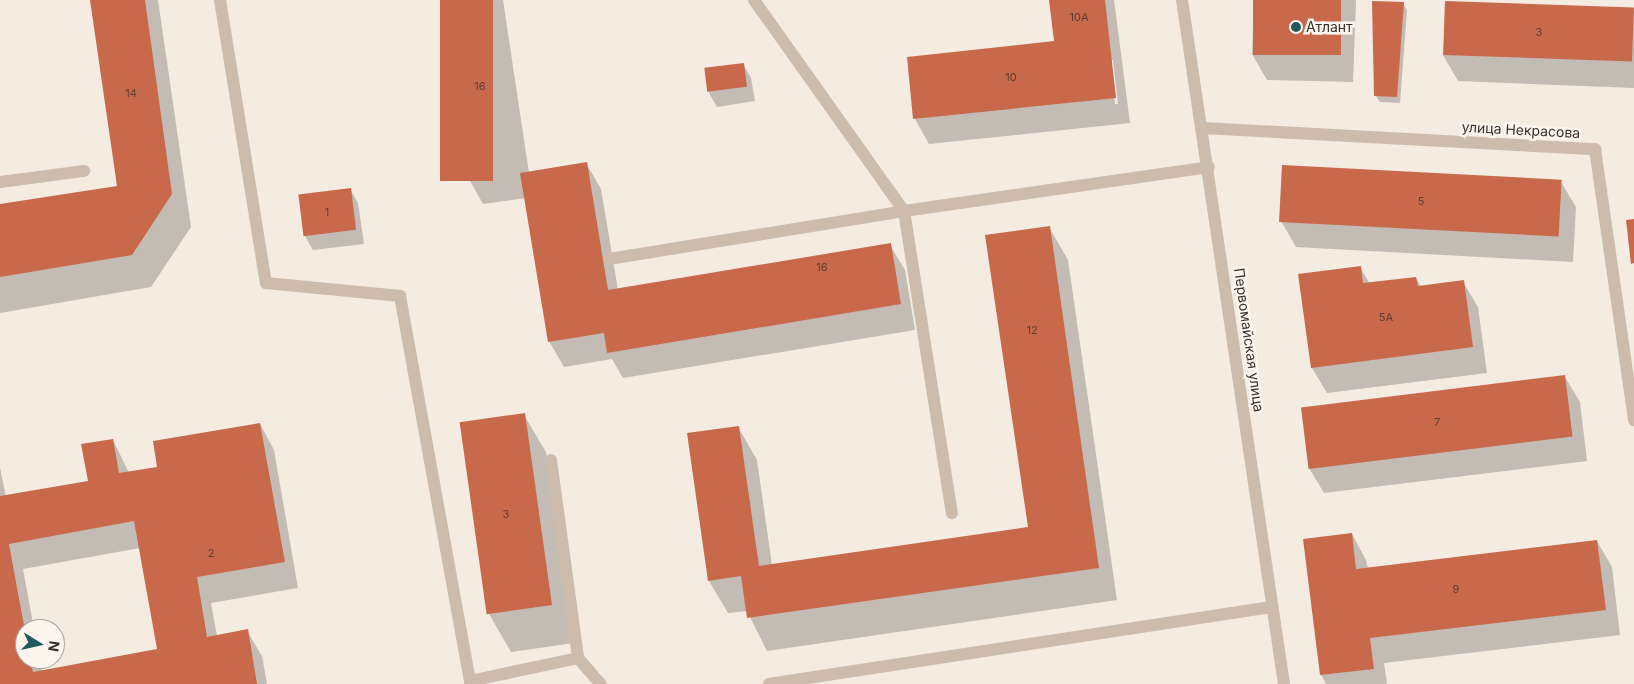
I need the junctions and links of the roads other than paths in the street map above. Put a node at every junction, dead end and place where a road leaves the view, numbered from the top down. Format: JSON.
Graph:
{"nodes":[{"id":1,"x":220,"y":0,"type":"edge"},
{"id":2,"x":754,"y":0,"type":"edge"},
{"id":3,"x":1182,"y":0,"type":"edge"},
{"id":4,"x":1203,"y":128,"type":"junction"},
{"id":5,"x":1209,"y":166,"type":"junction"},
{"id":6,"x":84,"y":171,"type":"dead end"},
{"id":7,"x":0,"y":182,"type":"edge"},
{"id":8,"x":904,"y":211,"type":"junction"},
{"id":9,"x":609,"y":259,"type":"dead end"},
{"id":10,"x":1634,"y":420,"type":"edge"},
{"id":11,"x":551,"y":460,"type":"dead end"},
{"id":12,"x":952,"y":513,"type":"dead end"},
{"id":13,"x":1271,"y":607,"type":"junction"},
{"id":14,"x":578,"y":658,"type":"junction"},
{"id":15,"x":602,"y":684,"type":"edge"},
{"id":16,"x":768,"y":684,"type":"edge"},
{"id":17,"x":1284,"y":684,"type":"edge"}],
"edges":[{"from":1,"to":14,"type":"street"},
{"from":2,"to":8,"type":"street"},
{"from":3,"to":4,"type":"street","name":"Первомайская улица"},
{"from":4,"to":5,"type":"street","name":"Первомайская улица"},
{"from":4,"to":10,"type":"street","name":"улица Некрасова"},
{"from":5,"to":8,"type":"street"},
{"from":5,"to":13,"type":"street","name":"Первомайская улица"},
{"from":6,"to":7,"type":"street"},
{"from":8,"to":9,"type":"street"},
{"from":8,"to":12,"type":"street"},
{"from":11,"to":14,"type":"street"},
{"from":13,"to":16,"type":"street"},
{"from":13,"to":17,"type":"street","name":"Первомайская улица"},
{"from":14,"to":15,"type":"street"}]}
